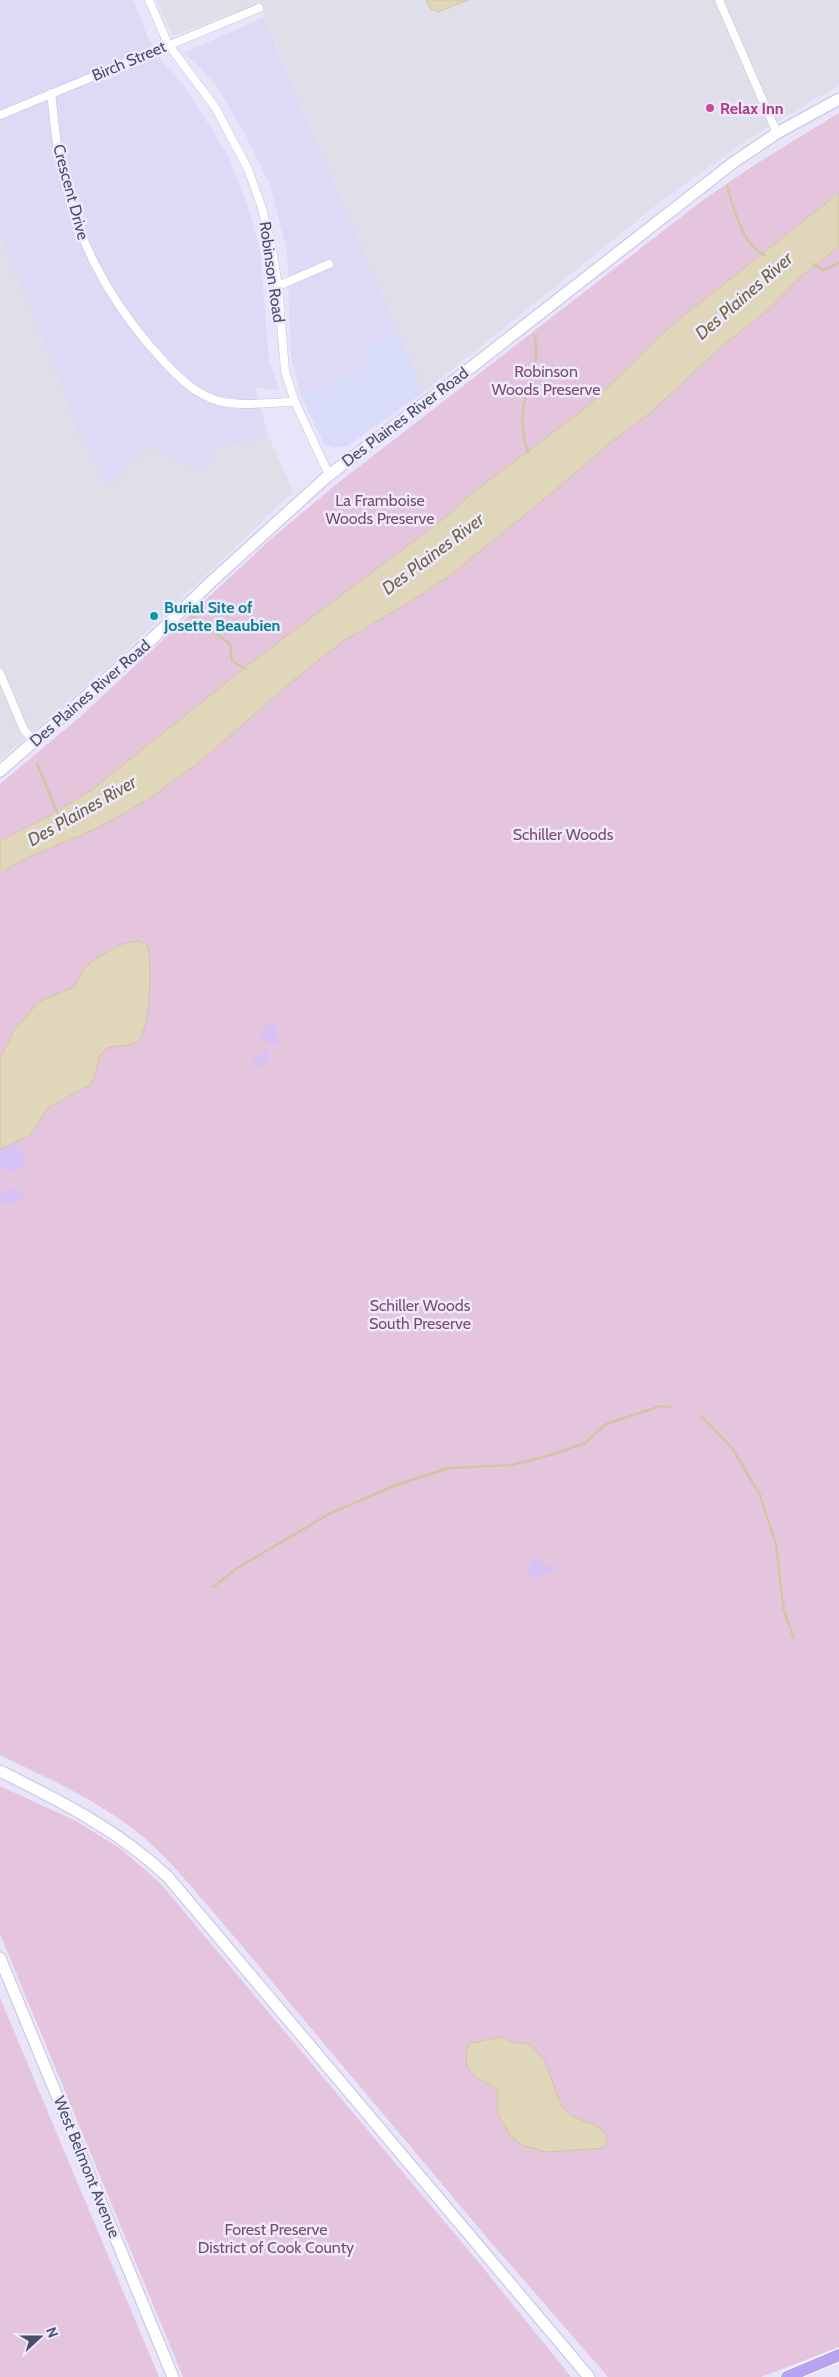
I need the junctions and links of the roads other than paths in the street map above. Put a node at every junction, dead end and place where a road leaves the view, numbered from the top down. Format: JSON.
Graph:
{"nodes":[{"id":1,"x":149,"y":0,"type":"edge"},
{"id":2,"x":719,"y":0,"type":"edge"},
{"id":3,"x":259,"y":8,"type":"dead end"},
{"id":4,"x":168,"y":44,"type":"junction"},
{"id":5,"x":51,"y":93,"type":"junction"},
{"id":6,"x":839,"y":99,"type":"edge"},
{"id":7,"x":0,"y":115,"type":"edge"},
{"id":8,"x":777,"y":133,"type":"junction"},
{"id":9,"x":329,"y":264,"type":"dead end"},
{"id":10,"x":278,"y":286,"type":"junction"},
{"id":11,"x":295,"y":402,"type":"junction"},
{"id":12,"x":329,"y":475,"type":"junction"},
{"id":13,"x":0,"y":673,"type":"edge"},
{"id":14,"x":35,"y":742,"type":"junction"},
{"id":15,"x":0,"y":771,"type":"edge"},
{"id":16,"x":0,"y":1771,"type":"edge"},
{"id":17,"x":0,"y":1958,"type":"edge"},
{"id":18,"x":839,"y":2355,"type":"edge"},
{"id":19,"x":173,"y":2377,"type":"edge"},
{"id":20,"x":589,"y":2377,"type":"edge"},
{"id":21,"x":787,"y":2377,"type":"edge"}],
"edges":[{"from":1,"to":4,"type":"street","name":"Robinson Road"},
{"from":2,"to":8,"type":"street"},
{"from":3,"to":4,"type":"street","name":"Birch Street"},
{"from":4,"to":5,"type":"street","name":"Birch Street"},
{"from":4,"to":10,"type":"street","name":"Robinson Road"},
{"from":5,"to":7,"type":"street","name":"Birch Street"},
{"from":5,"to":11,"type":"street","name":"Crescent Drive"},
{"from":6,"to":8,"type":"main road","name":"Des Plaines River Road"},
{"from":8,"to":12,"type":"main road","name":"Des Plaines River Road"},
{"from":9,"to":10,"type":"street"},
{"from":10,"to":11,"type":"street","name":"Robinson Road"},
{"from":11,"to":12,"type":"street","name":"Robinson Road"},
{"from":12,"to":14,"type":"main road","name":"Des Plaines River Road"},
{"from":13,"to":14,"type":"street"},
{"from":14,"to":15,"type":"main road","name":"Des Plaines River Road"},
{"from":16,"to":20,"type":"main road"},
{"from":17,"to":19,"type":"main road","name":"West Belmont Avenue"},
{"from":18,"to":21,"type":"main road"}]}
